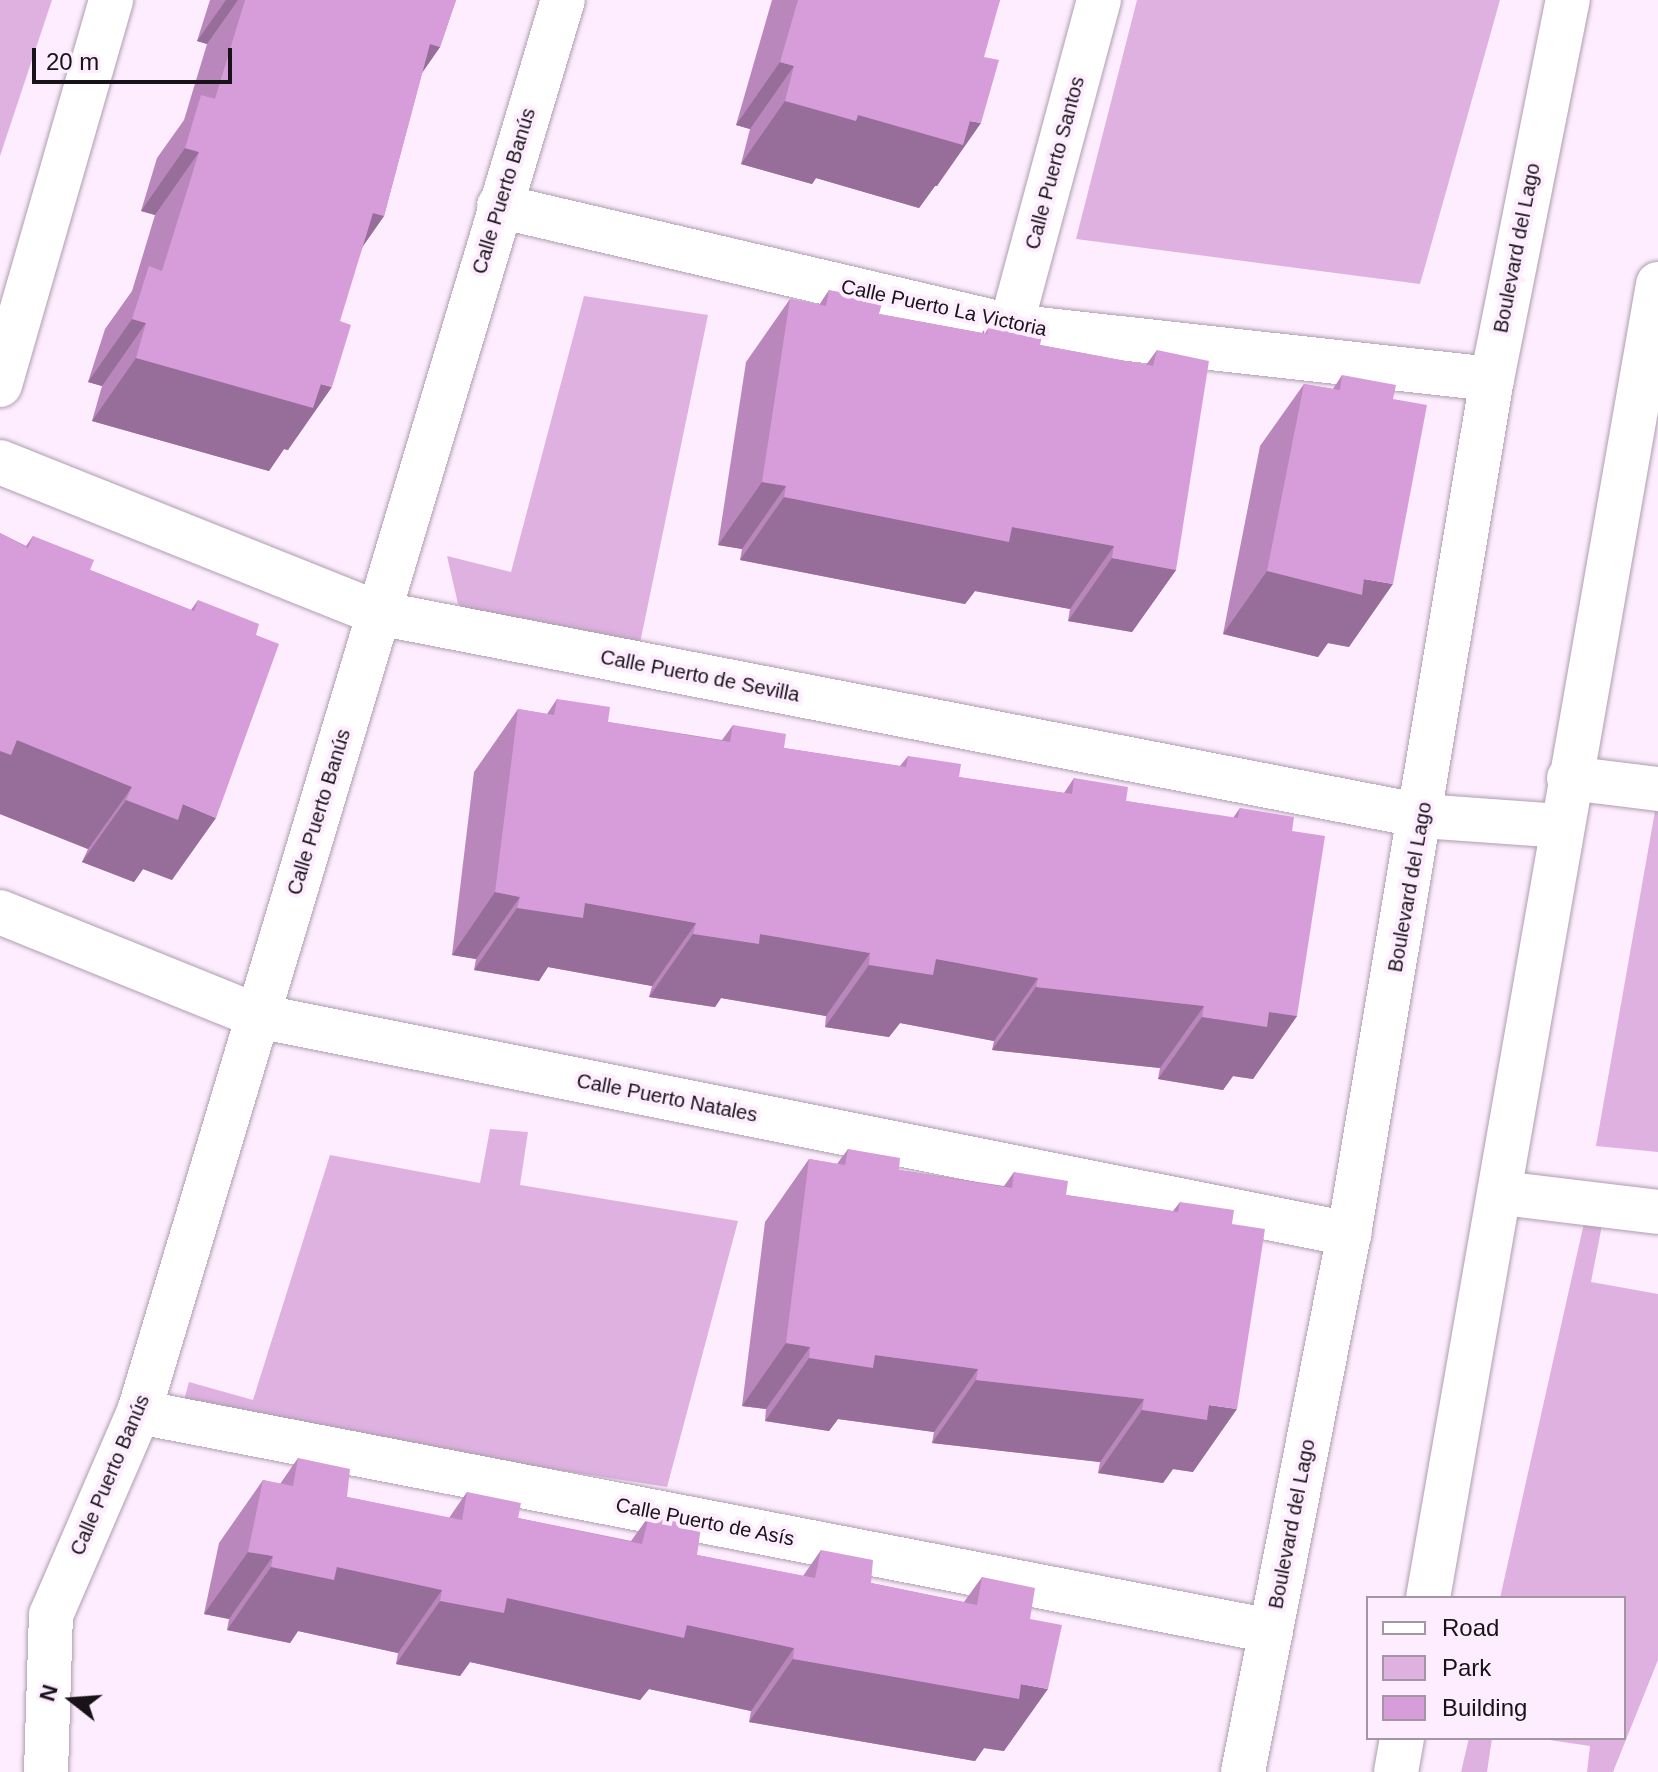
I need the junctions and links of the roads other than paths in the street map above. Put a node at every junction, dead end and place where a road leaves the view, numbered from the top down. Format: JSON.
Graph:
{"nodes":[{"id":1,"x":111,"y":0,"type":"edge"},
{"id":2,"x":563,"y":0,"type":"edge"},
{"id":3,"x":1099,"y":0,"type":"edge"},
{"id":4,"x":1568,"y":0,"type":"edge"},
{"id":5,"x":499,"y":206,"type":"junction"},
{"id":6,"x":1657,"y":293,"type":"edge"},
{"id":7,"x":1011,"y":326,"type":"junction"},
{"id":8,"x":1492,"y":379,"type":"junction"},
{"id":9,"x":0,"y":385,"type":"edge"},
{"id":10,"x":0,"y":462,"type":"edge"},
{"id":11,"x":378,"y":613,"type":"junction"},
{"id":12,"x":1569,"y":778,"type":"junction"},
{"id":13,"x":1658,"y":789,"type":"edge"},
{"id":14,"x":1422,"y":816,"type":"junction"},
{"id":15,"x":1560,"y":826,"type":"junction"},
{"id":16,"x":0,"y":912,"type":"edge"},
{"id":17,"x":258,"y":1016,"type":"junction"},
{"id":18,"x":1502,"y":1193,"type":"junction"},
{"id":19,"x":1658,"y":1212,"type":"edge"},
{"id":20,"x":1349,"y":1234,"type":"junction"},
{"id":21,"x":139,"y":1412,"type":"junction"},
{"id":22,"x":1428,"y":1596,"type":"edge"},
{"id":23,"x":1271,"y":1631,"type":"junction"},
{"id":24,"x":1402,"y":1740,"type":"edge"},
{"id":25,"x":46,"y":1772,"type":"edge"},
{"id":26,"x":1243,"y":1772,"type":"edge"},
{"id":27,"x":1396,"y":1772,"type":"edge"}],
"edges":[{"from":1,"to":9,"type":"street"},
{"from":2,"to":5,"type":"street","name":"Calle Puerto Banús"},
{"from":3,"to":7,"type":"street","name":"Calle Puerto Santos"},
{"from":4,"to":8,"type":"street","name":"Boulevard del Lago"},
{"from":5,"to":7,"type":"street","name":"Calle Puerto La Victoria"},
{"from":5,"to":11,"type":"street","name":"Calle Puerto Banús"},
{"from":6,"to":12,"type":"street"},
{"from":7,"to":8,"type":"street","name":"Calle Puerto La Victoria"},
{"from":8,"to":14,"type":"street","name":"Boulevard del Lago"},
{"from":10,"to":11,"type":"street","name":"Calle Puerto de Sevilla"},
{"from":11,"to":14,"type":"street","name":"Calle Puerto de Sevilla"},
{"from":11,"to":17,"type":"street","name":"Calle Puerto Banús"},
{"from":12,"to":13,"type":"street"},
{"from":12,"to":15,"type":"street"},
{"from":14,"to":15,"type":"street","name":"Calle Puerto de Sevilla"},
{"from":14,"to":20,"type":"street","name":"Boulevard del Lago"},
{"from":15,"to":18,"type":"street"},
{"from":16,"to":17,"type":"street","name":"Calle Puerto Natales"},
{"from":17,"to":20,"type":"street","name":"Calle Puerto Natales"},
{"from":17,"to":21,"type":"street","name":"Calle Puerto Banús"},
{"from":18,"to":19,"type":"street"},
{"from":18,"to":22,"type":"street"},
{"from":20,"to":23,"type":"street","name":"Boulevard del Lago"},
{"from":21,"to":23,"type":"street","name":"Calle Puerto de Asís"},
{"from":21,"to":25,"type":"street","name":"Calle Puerto Banús"},
{"from":23,"to":26,"type":"street","name":"Boulevard del Lago"},
{"from":24,"to":27,"type":"street"}]}
